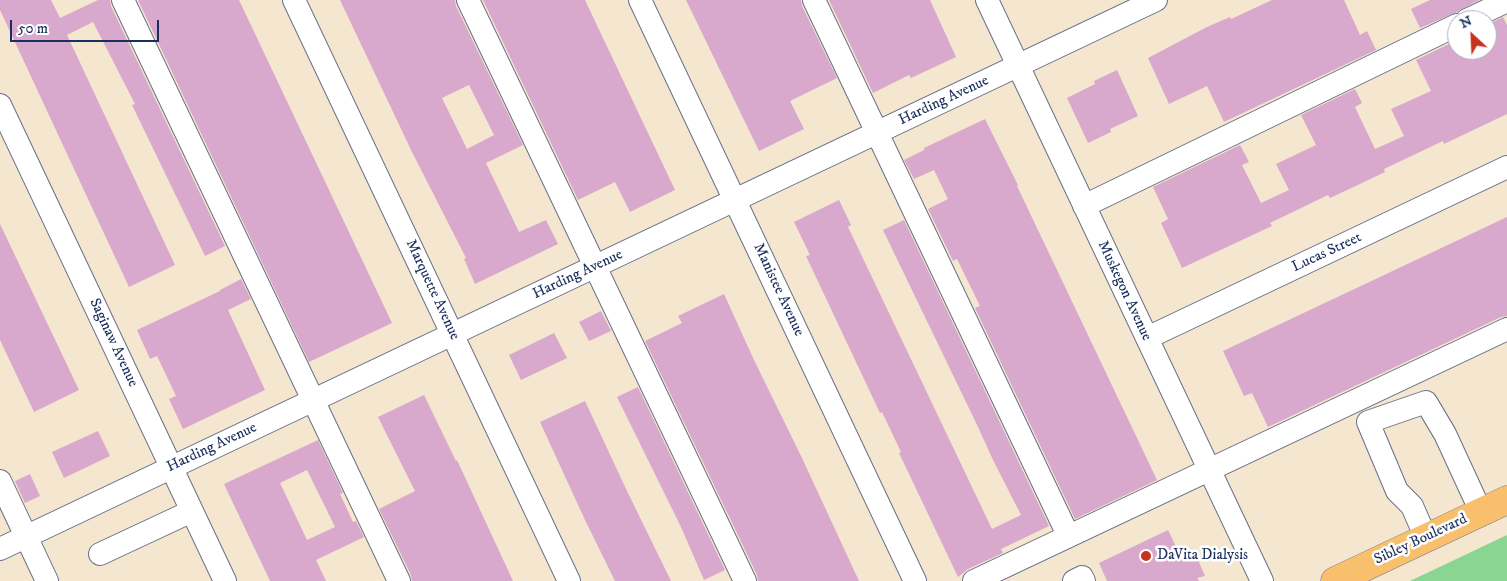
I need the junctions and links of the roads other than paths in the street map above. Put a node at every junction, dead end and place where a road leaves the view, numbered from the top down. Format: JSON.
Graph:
{"nodes":[{"id":1,"x":123,"y":0,"type":"edge"},
{"id":2,"x":294,"y":0,"type":"edge"},
{"id":3,"x":468,"y":0,"type":"edge"},
{"id":4,"x":640,"y":0,"type":"edge"},
{"id":5,"x":814,"y":0,"type":"edge"},
{"id":6,"x":987,"y":0,"type":"edge"},
{"id":7,"x":1156,"y":0,"type":"edge"},
{"id":8,"x":1507,"y":1,"type":"edge"},
{"id":9,"x":1488,"y":10,"type":"edge"},
{"id":10,"x":1447,"y":30,"type":"edge"},
{"id":11,"x":1018,"y":66,"type":"junction"},
{"id":12,"x":0,"y":105,"type":"edge"},
{"id":13,"x":877,"y":132,"type":"junction"},
{"id":14,"x":1507,"y":167,"type":"edge"},
{"id":15,"x":735,"y":200,"type":"junction"},
{"id":16,"x":1084,"y":206,"type":"junction"},
{"id":17,"x":595,"y":267,"type":"junction"},
{"id":18,"x":1507,"y":329,"type":"edge"},
{"id":19,"x":452,"y":334,"type":"junction"},
{"id":20,"x":1147,"y":338,"type":"junction"},
{"id":21,"x":313,"y":400,"type":"junction"},
{"id":22,"x":172,"y":468,"type":"junction"},
{"id":23,"x":1209,"y":469,"type":"junction"},
{"id":24,"x":0,"y":481,"type":"edge"},
{"id":25,"x":1507,"y":500,"type":"edge"},
{"id":26,"x":192,"y":511,"type":"junction"},
{"id":27,"x":1481,"y":512,"type":"junction"},
{"id":28,"x":1068,"y":535,"type":"junction"},
{"id":29,"x":26,"y":537,"type":"junction"},
{"id":30,"x":1426,"y":538,"type":"junction"},
{"id":31,"x":0,"y":549,"type":"edge"},
{"id":32,"x":100,"y":554,"type":"dead end"},
{"id":33,"x":47,"y":581,"type":"edge"},
{"id":34,"x":225,"y":581,"type":"edge"},
{"id":35,"x":399,"y":581,"type":"edge"},
{"id":36,"x":569,"y":581,"type":"edge"},
{"id":37,"x":745,"y":581,"type":"edge"},
{"id":38,"x":915,"y":581,"type":"edge"},
{"id":39,"x":974,"y":581,"type":"edge"},
{"id":40,"x":1074,"y":581,"type":"edge"},
{"id":41,"x":1084,"y":581,"type":"edge"},
{"id":42,"x":1262,"y":581,"type":"edge"},
{"id":43,"x":1335,"y":581,"type":"edge"}],
"edges":[{"from":1,"to":21,"type":"street"},
{"from":2,"to":19,"type":"street","name":"Marquette Avenue"},
{"from":3,"to":17,"type":"street"},
{"from":4,"to":15,"type":"street","name":"Manistee Avenue"},
{"from":5,"to":13,"type":"street"},
{"from":6,"to":11,"type":"street","name":"Muskegon Avenue"},
{"from":7,"to":11,"type":"street","name":"Harding Avenue"},
{"from":8,"to":9,"type":"street"},
{"from":10,"to":16,"type":"street"},
{"from":11,"to":13,"type":"street","name":"Harding Avenue"},
{"from":11,"to":16,"type":"street","name":"Muskegon Avenue"},
{"from":12,"to":22,"type":"street","name":"Saginaw Avenue"},
{"from":13,"to":15,"type":"street","name":"Harding Avenue"},
{"from":13,"to":28,"type":"street"},
{"from":14,"to":20,"type":"street","name":"Lucas Street"},
{"from":15,"to":17,"type":"street","name":"Harding Avenue"},
{"from":15,"to":38,"type":"street","name":"Manistee Avenue"},
{"from":16,"to":20,"type":"street","name":"Muskegon Avenue"},
{"from":17,"to":19,"type":"street","name":"Harding Avenue"},
{"from":17,"to":37,"type":"street"},
{"from":18,"to":23,"type":"street"},
{"from":19,"to":21,"type":"street","name":"Harding Avenue"},
{"from":19,"to":36,"type":"street","name":"Marquette Avenue"},
{"from":20,"to":23,"type":"street","name":"Muskegon Avenue"},
{"from":21,"to":22,"type":"street","name":"Harding Avenue"},
{"from":21,"to":35,"type":"street"},
{"from":22,"to":26,"type":"street","name":"Saginaw Avenue"},
{"from":22,"to":29,"type":"street","name":"Harding Avenue"},
{"from":23,"to":28,"type":"street"},
{"from":23,"to":42,"type":"street","name":"Muskegon Avenue"},
{"from":24,"to":29,"type":"street"},
{"from":25,"to":27,"type":"main road","name":"Sibley Boulevard"},
{"from":26,"to":32,"type":"street"},
{"from":26,"to":34,"type":"street","name":"Saginaw Avenue"},
{"from":27,"to":30,"type":"main road","name":"Sibley Boulevard"},
{"from":27,"to":30,"type":"street"},
{"from":28,"to":39,"type":"street"},
{"from":29,"to":31,"type":"street","name":"Harding Avenue"},
{"from":29,"to":33,"type":"street"},
{"from":30,"to":43,"type":"main road","name":"Sibley Boulevard"},
{"from":40,"to":41,"type":"street"}]}
